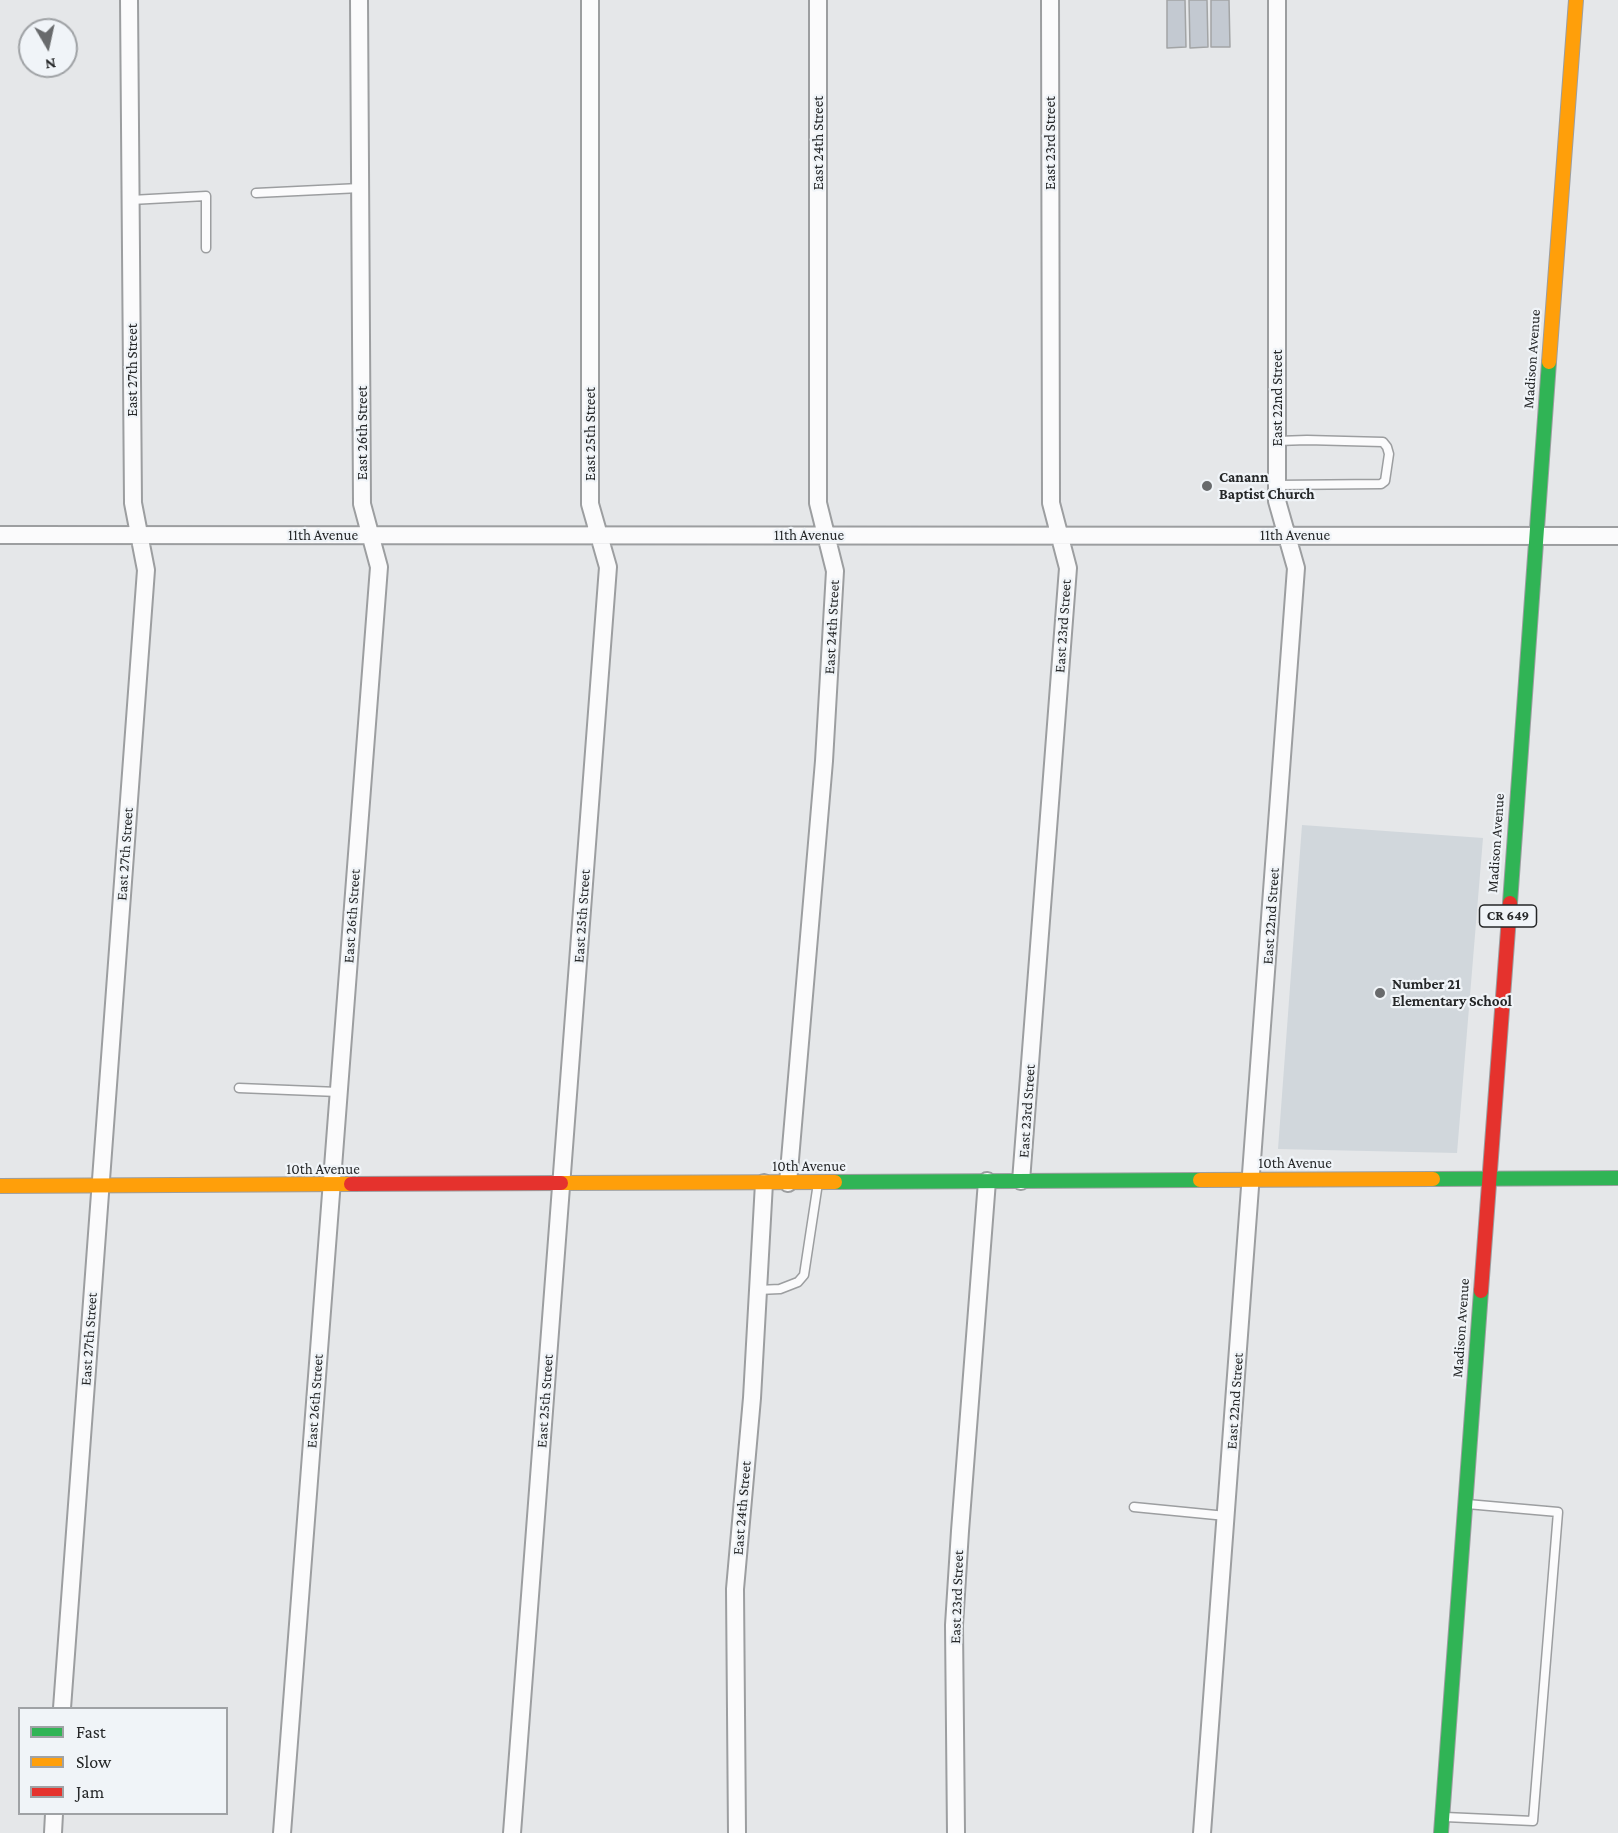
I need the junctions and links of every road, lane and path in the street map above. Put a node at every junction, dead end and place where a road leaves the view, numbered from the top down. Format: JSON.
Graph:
{"nodes":[{"id":1,"x":129,"y":0,"type":"edge"},
{"id":2,"x":359,"y":0,"type":"edge"},
{"id":3,"x":590,"y":0,"type":"edge"},
{"id":4,"x":818,"y":0,"type":"edge"},
{"id":5,"x":1050,"y":0,"type":"edge"},
{"id":6,"x":1277,"y":0,"type":"edge"},
{"id":7,"x":1576,"y":0,"type":"edge"},
{"id":8,"x":360,"y":188,"type":"junction"},
{"id":9,"x":256,"y":193,"type":"dead end"},
{"id":10,"x":130,"y":200,"type":"junction"},
{"id":11,"x":206,"y":248,"type":"dead end"},
{"id":12,"x":1277,"y":441,"type":"junction"},
{"id":13,"x":1277,"y":485,"type":"junction"},
{"id":14,"x":0,"y":535,"type":"edge"},
{"id":15,"x":139,"y":535,"type":"junction"},
{"id":16,"x":370,"y":535,"type":"junction"},
{"id":17,"x":598,"y":535,"type":"junction"},
{"id":18,"x":826,"y":535,"type":"junction"},
{"id":19,"x":1059,"y":535,"type":"junction"},
{"id":20,"x":1286,"y":535,"type":"junction"},
{"id":21,"x":1536,"y":536,"type":"junction"},
{"id":22,"x":1618,"y":536,"type":"edge"},
{"id":23,"x":239,"y":1088,"type":"dead end"},
{"id":24,"x":338,"y":1092,"type":"junction"},
{"id":25,"x":1618,"y":1178,"type":"edge"},
{"id":26,"x":1488,"y":1179,"type":"junction"},
{"id":27,"x":1251,"y":1180,"type":"junction"},
{"id":28,"x":1021,"y":1181,"type":"junction"},
{"id":29,"x":987,"y":1182,"type":"junction"},
{"id":30,"x":764,"y":1183,"type":"junction"},
{"id":31,"x":788,"y":1183,"type":"junction"},
{"id":32,"x":818,"y":1183,"type":"junction"},
{"id":33,"x":561,"y":1184,"type":"junction"},
{"id":34,"x":331,"y":1185,"type":"junction"},
{"id":35,"x":0,"y":1186,"type":"edge"},
{"id":36,"x":101,"y":1186,"type":"junction"},
{"id":37,"x":758,"y":1290,"type":"junction"},
{"id":38,"x":1464,"y":1504,"type":"junction"},
{"id":39,"x":1134,"y":1507,"type":"dead end"},
{"id":40,"x":1226,"y":1516,"type":"junction"},
{"id":41,"x":62,"y":1707,"type":"edge"},
{"id":42,"x":54,"y":1815,"type":"edge"},
{"id":43,"x":1442,"y":1817,"type":"junction"},
{"id":44,"x":53,"y":1833,"type":"edge"},
{"id":45,"x":282,"y":1833,"type":"edge"},
{"id":46,"x":512,"y":1833,"type":"edge"},
{"id":47,"x":737,"y":1833,"type":"edge"},
{"id":48,"x":956,"y":1833,"type":"edge"},
{"id":49,"x":1202,"y":1833,"type":"edge"},
{"id":50,"x":1441,"y":1833,"type":"edge"}],
"edges":[{"from":1,"to":10,"type":"street","name":"East 27th Street"},
{"from":2,"to":8,"type":"street","name":"East 26th Street"},
{"from":3,"to":17,"type":"street","name":"East 25th Street"},
{"from":4,"to":18,"type":"street","name":"East 24th Street"},
{"from":5,"to":19,"type":"street","name":"East 23rd Street"},
{"from":6,"to":12,"type":"street","name":"East 22nd Street"},
{"from":7,"to":21,"type":"main road","name":"Madison Avenue","number":"CR 649"},
{"from":8,"to":9,"type":"lane"},
{"from":8,"to":16,"type":"street","name":"East 26th Street"},
{"from":10,"to":11,"type":"lane"},
{"from":10,"to":15,"type":"street","name":"East 27th Street"},
{"from":12,"to":13,"type":"street","name":"East 22nd Street"},
{"from":12,"to":13,"type":"lane"},
{"from":13,"to":20,"type":"street","name":"East 22nd Street"},
{"from":14,"to":15,"type":"street","name":"11th Avenue"},
{"from":15,"to":16,"type":"street","name":"11th Avenue"},
{"from":15,"to":36,"type":"street","name":"East 27th Street"},
{"from":16,"to":17,"type":"street","name":"11th Avenue"},
{"from":16,"to":24,"type":"street","name":"East 26th Street"},
{"from":17,"to":18,"type":"street","name":"11th Avenue"},
{"from":17,"to":33,"type":"street","name":"East 25th Street"},
{"from":18,"to":19,"type":"street","name":"11th Avenue"},
{"from":18,"to":31,"type":"street","name":"East 24th Street"},
{"from":19,"to":20,"type":"street","name":"11th Avenue"},
{"from":19,"to":28,"type":"street","name":"East 23rd Street"},
{"from":20,"to":21,"type":"street","name":"11th Avenue"},
{"from":20,"to":27,"type":"street","name":"East 22nd Street"},
{"from":21,"to":22,"type":"street","name":"11th Avenue"},
{"from":21,"to":26,"type":"main road","name":"Madison Avenue","number":"CR 649"},
{"from":23,"to":24,"type":"lane"},
{"from":24,"to":34,"type":"street","name":"East 26th Street"},
{"from":25,"to":26,"type":"main road","name":"10th Avenue"},
{"from":26,"to":27,"type":"main road","name":"10th Avenue"},
{"from":26,"to":38,"type":"main road","name":"Madison Avenue","number":"CR 649"},
{"from":27,"to":28,"type":"main road","name":"10th Avenue"},
{"from":27,"to":40,"type":"street","name":"East 22nd Street"},
{"from":28,"to":29,"type":"main road","name":"10th Avenue"},
{"from":29,"to":32,"type":"main road","name":"10th Avenue"},
{"from":29,"to":48,"type":"street","name":"East 23rd Street"},
{"from":30,"to":31,"type":"main road","name":"10th Avenue"},
{"from":30,"to":33,"type":"main road","name":"10th Avenue"},
{"from":30,"to":37,"type":"street","name":"East 24th Street"},
{"from":31,"to":32,"type":"main road","name":"10th Avenue"},
{"from":32,"to":37,"type":"lane"},
{"from":33,"to":34,"type":"main road","name":"10th Avenue"},
{"from":33,"to":46,"type":"street","name":"East 25th Street"},
{"from":34,"to":36,"type":"main road","name":"10th Avenue"},
{"from":34,"to":45,"type":"street","name":"East 26th Street"},
{"from":35,"to":36,"type":"main road","name":"10th Avenue"},
{"from":36,"to":41,"type":"street","name":"East 27th Street"},
{"from":37,"to":47,"type":"street","name":"East 24th Street"},
{"from":38,"to":43,"type":"main road","name":"Madison Avenue","number":"CR 649"},
{"from":38,"to":43,"type":"lane"},
{"from":39,"to":40,"type":"lane"},
{"from":40,"to":49,"type":"street","name":"East 22nd Street"},
{"from":42,"to":44,"type":"street"},
{"from":43,"to":50,"type":"main road","name":"Madison Avenue","number":"CR 649"}]}
